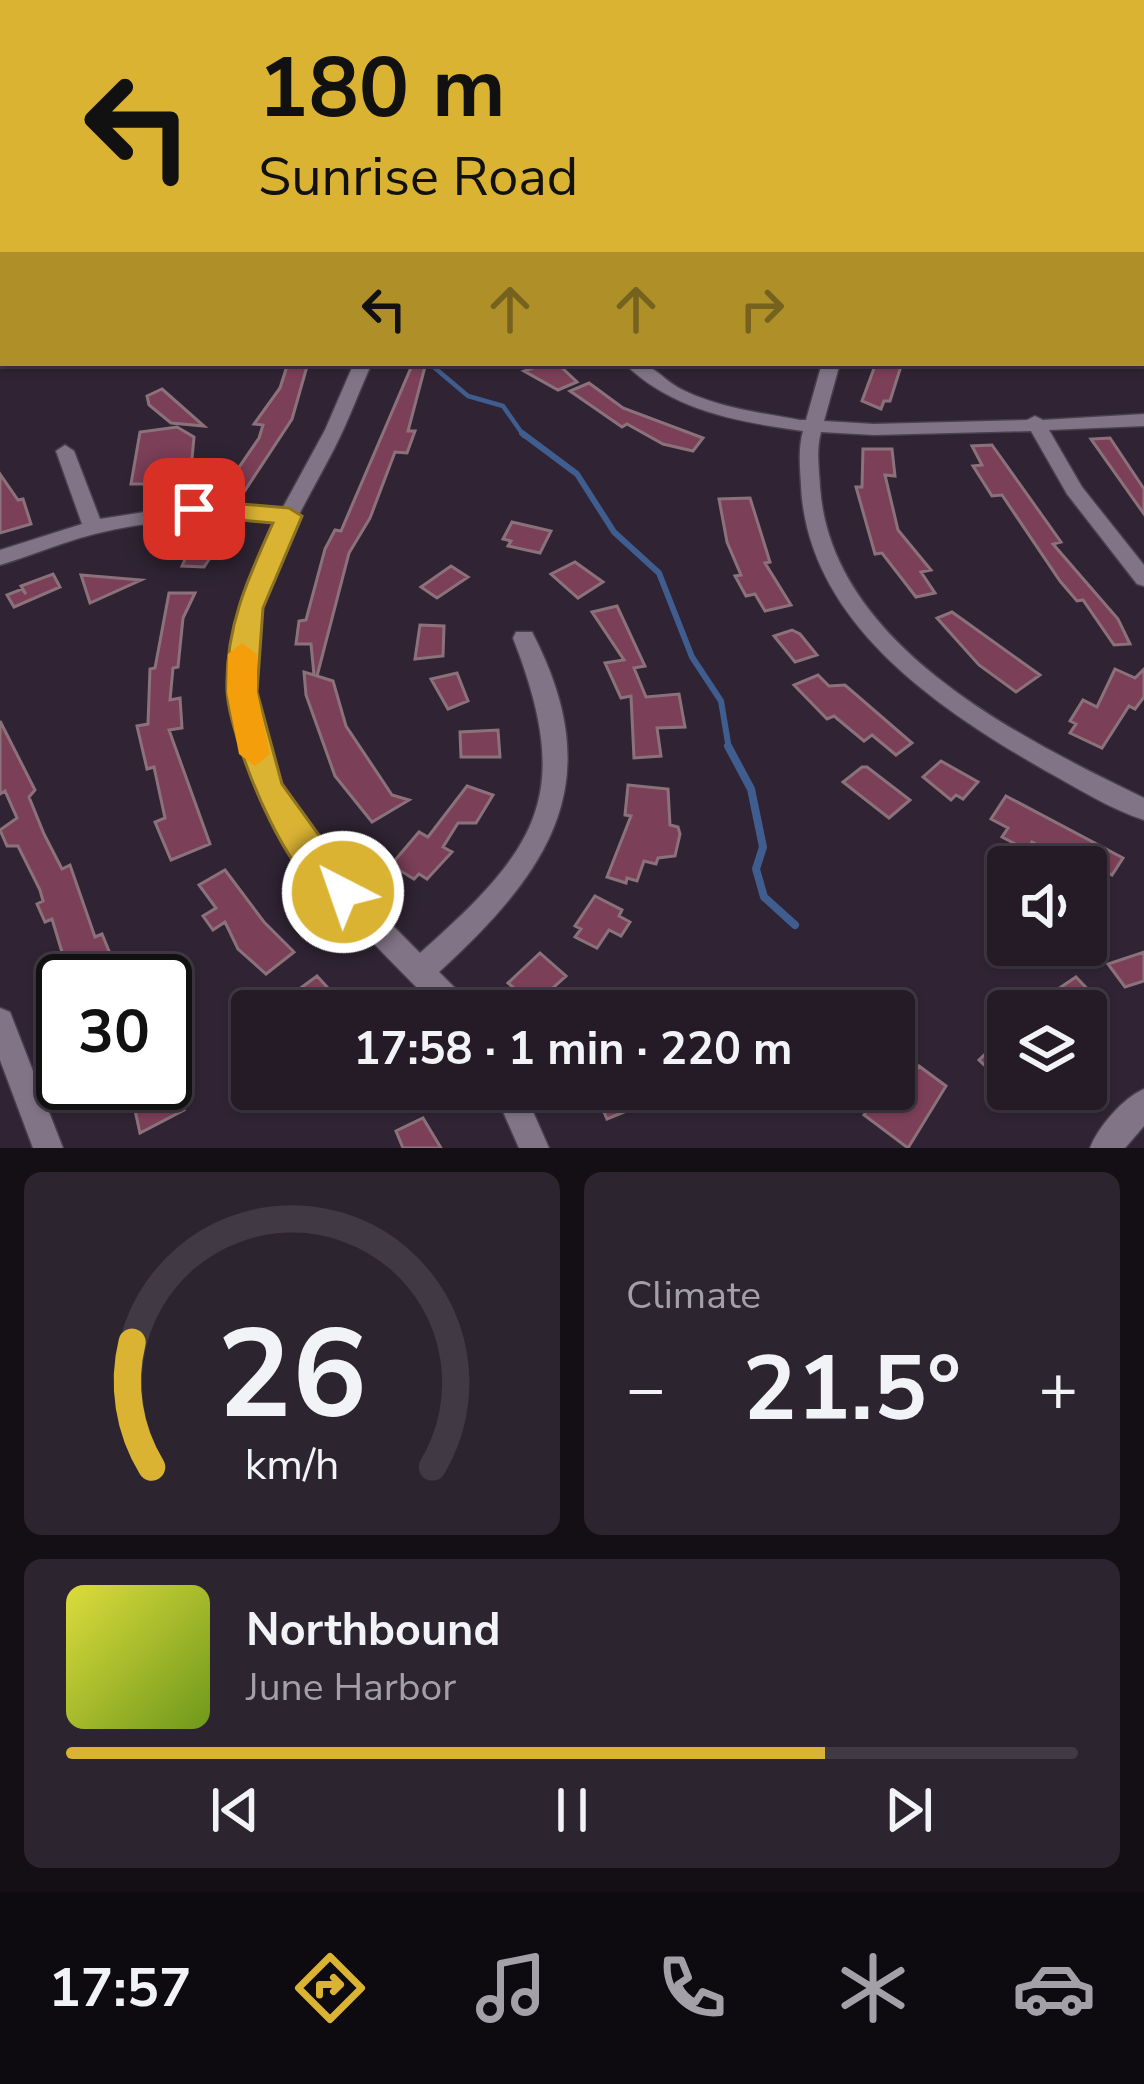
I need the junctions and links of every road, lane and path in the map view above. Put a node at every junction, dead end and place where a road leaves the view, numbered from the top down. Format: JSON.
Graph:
{"nodes":[{"id":1,"x":635,"y":366,"type":"edge"},
{"id":2,"x":830,"y":366,"type":"edge"},
{"id":3,"x":356,"y":369,"type":"edge"},
{"id":4,"x":1144,"y":420,"type":"edge"},
{"id":5,"x":1035,"y":422,"type":"junction"},
{"id":6,"x":807,"y":426,"type":"junction"},
{"id":7,"x":65,"y":451,"type":"dead end"},
{"id":8,"x":289,"y":516,"type":"junction"},
{"id":9,"x":92,"y":524,"type":"junction"},
{"id":10,"x":0,"y":558,"type":"edge"},
{"id":11,"x":1144,"y":579,"type":"edge"},
{"id":12,"x":524,"y":638,"type":"dead end"},
{"id":13,"x":1144,"y":810,"type":"edge"},
{"id":14,"x":420,"y":970,"type":"junction"},
{"id":15,"x":439,"y":990,"type":"edge"},
{"id":16,"x":0,"y":1022,"type":"edge"},
{"id":17,"x":1144,"y":1104,"type":"edge"},
{"id":18,"x":517,"y":1110,"type":"edge"},
{"id":19,"x":48,"y":1148,"type":"edge"},
{"id":20,"x":534,"y":1148,"type":"edge"},
{"id":21,"x":1105,"y":1148,"type":"edge"}],
"edges":[{"from":1,"to":6,"type":"street"},
{"from":2,"to":6,"type":"street"},
{"from":3,"to":8,"type":"street"},
{"from":4,"to":5,"type":"street"},
{"from":5,"to":6,"type":"street"},
{"from":5,"to":11,"type":"street"},
{"from":6,"to":13,"type":"street"},
{"from":7,"to":9,"type":"street"},
{"from":8,"to":9,"type":"street"},
{"from":8,"to":14,"type":"street"},
{"from":9,"to":10,"type":"street"},
{"from":12,"to":14,"type":"street"},
{"from":14,"to":15,"type":"street"},
{"from":16,"to":19,"type":"street"},
{"from":17,"to":21,"type":"street"},
{"from":18,"to":20,"type":"street"}]}
